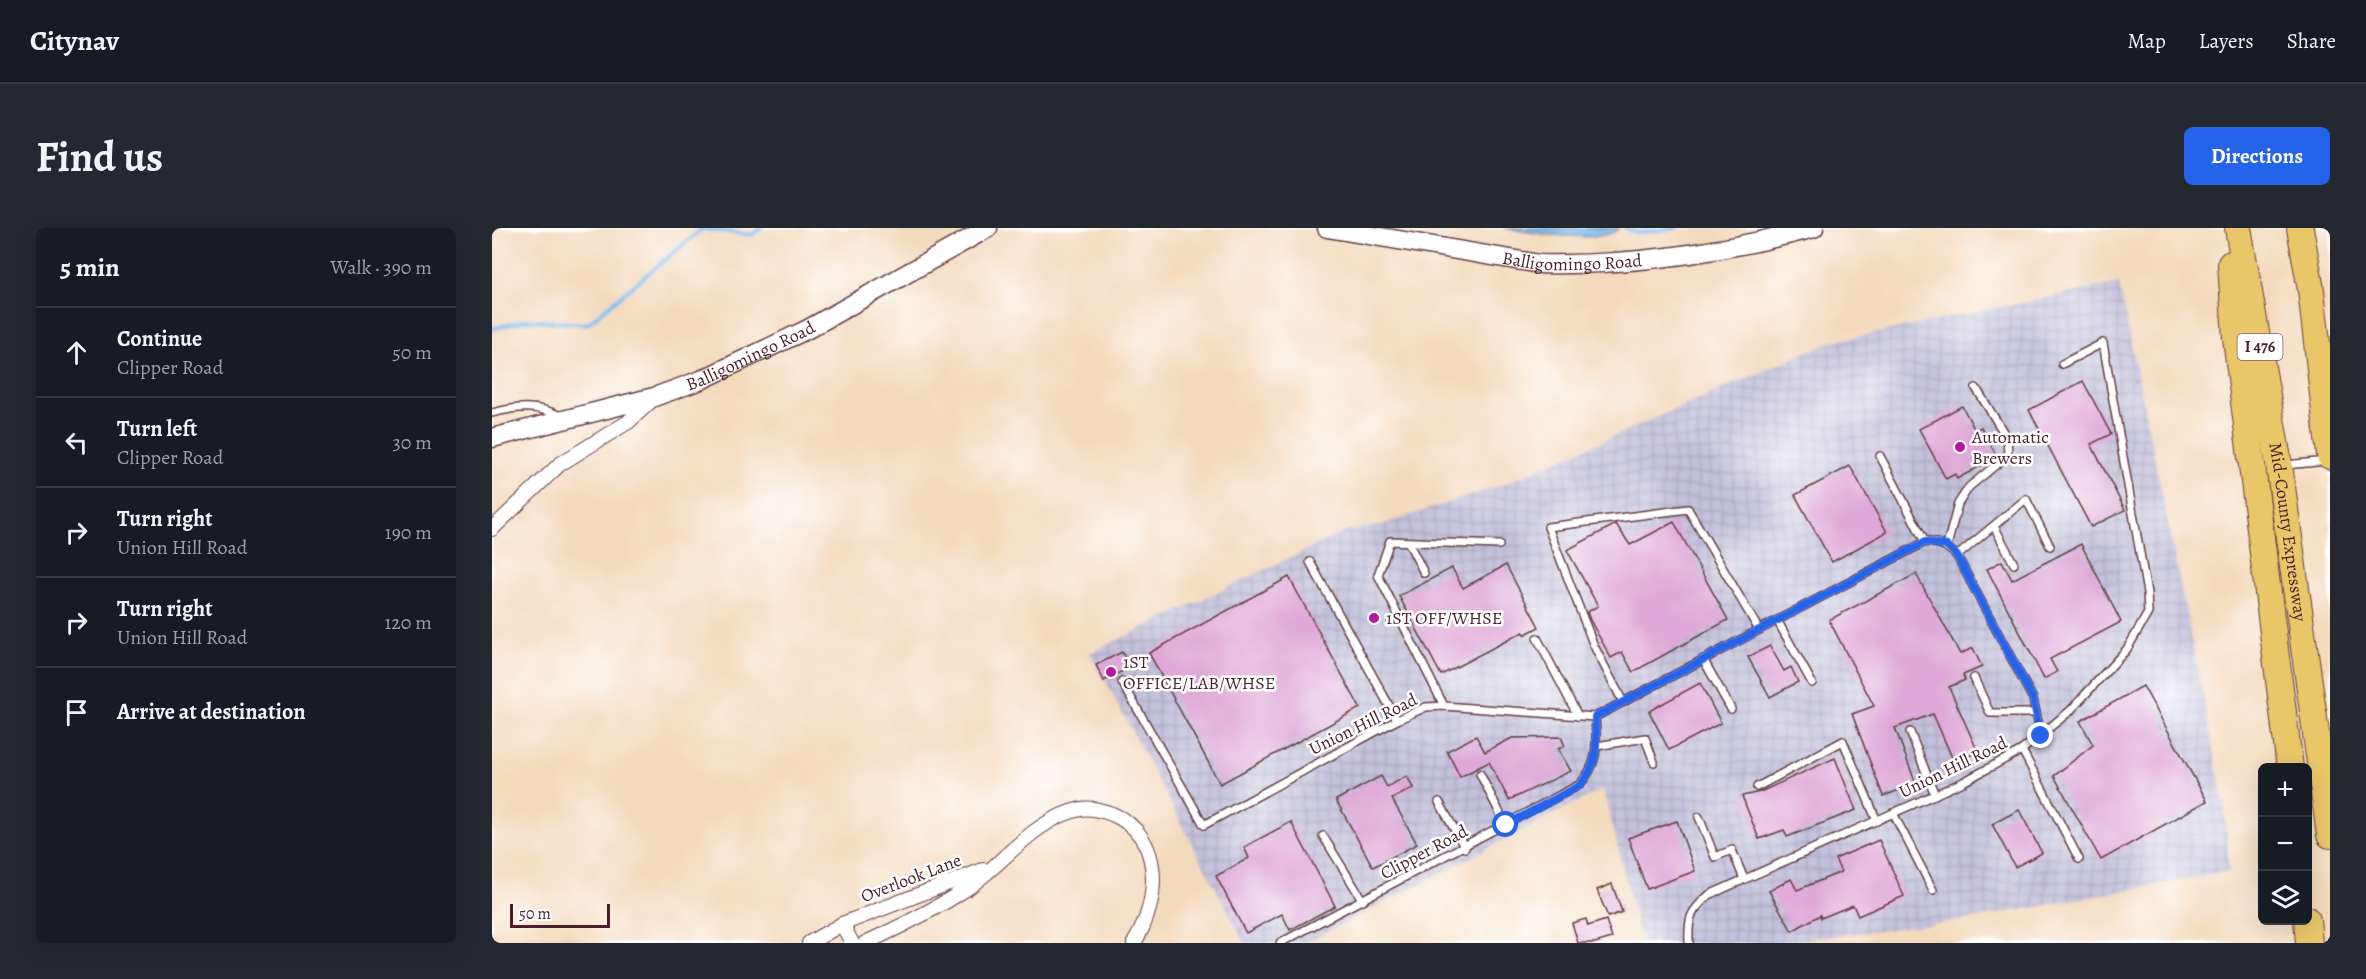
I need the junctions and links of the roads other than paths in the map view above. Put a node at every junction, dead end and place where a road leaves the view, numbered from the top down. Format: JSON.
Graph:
{"nodes":[{"id":1,"x":988,"y":228,"type":"edge"},
{"id":2,"x":1327,"y":228,"type":"edge"},
{"id":3,"x":1814,"y":228,"type":"edge"},
{"id":4,"x":2228,"y":228,"type":"edge"},
{"id":5,"x":2238,"y":228,"type":"edge"},
{"id":6,"x":2300,"y":228,"type":"edge"},
{"id":7,"x":2311,"y":290,"type":"junction"},
{"id":8,"x":2062,"y":364,"type":"dead end"},
{"id":9,"x":2330,"y":382,"type":"edge"},
{"id":10,"x":1976,"y":388,"type":"dead end"},
{"id":11,"x":654,"y":397,"type":"junction"},
{"id":12,"x":492,"y":413,"type":"edge"},
{"id":13,"x":566,"y":418,"type":"junction"},
{"id":14,"x":492,"y":438,"type":"edge"},
{"id":15,"x":1880,"y":456,"type":"dead end"},
{"id":16,"x":2330,"y":459,"type":"edge"},
{"id":17,"x":2279,"y":465,"type":"junction"},
{"id":18,"x":1994,"y":526,"type":"junction"},
{"id":19,"x":492,"y":529,"type":"edge"},
{"id":20,"x":1408,"y":542,"type":"junction"},
{"id":21,"x":1925,"y":542,"type":"junction"},
{"id":22,"x":1499,"y":545,"type":"dead end"},
{"id":23,"x":1947,"y":546,"type":"junction"},
{"id":24,"x":2050,"y":546,"type":"dead end"},
{"id":25,"x":1957,"y":556,"type":"junction"},
{"id":26,"x":1310,"y":562,"type":"dead end"},
{"id":27,"x":2014,"y":564,"type":"dead end"},
{"id":28,"x":1424,"y":573,"type":"dead end"},
{"id":29,"x":1776,"y":620,"type":"junction"},
{"id":30,"x":1759,"y":630,"type":"junction"},
{"id":31,"x":1537,"y":638,"type":"dead end"},
{"id":32,"x":1703,"y":659,"type":"junction"},
{"id":33,"x":1974,"y":678,"type":"dead end"},
{"id":34,"x":1122,"y":682,"type":"dead end"},
{"id":35,"x":1812,"y":683,"type":"dead end"},
{"id":36,"x":1623,"y":702,"type":"junction"},
{"id":37,"x":1444,"y":706,"type":"junction"},
{"id":38,"x":1731,"y":709,"type":"dead end"},
{"id":39,"x":2036,"y":713,"type":"junction"},
{"id":40,"x":1578,"y":716,"type":"junction"},
{"id":41,"x":1595,"y":717,"type":"junction"},
{"id":42,"x":1397,"y":720,"type":"junction"},
{"id":43,"x":1910,"y":732,"type":"dead end"},
{"id":44,"x":2041,"y":736,"type":"junction"},
{"id":45,"x":1598,"y":746,"type":"junction"},
{"id":46,"x":2022,"y":750,"type":"junction"},
{"id":47,"x":1654,"y":762,"type":"dead end"},
{"id":48,"x":2289,"y":763,"type":"edge"},
{"id":49,"x":1480,"y":774,"type":"dead end"},
{"id":50,"x":1757,"y":787,"type":"dead end"},
{"id":51,"x":1935,"y":795,"type":"junction"},
{"id":52,"x":1439,"y":802,"type":"dead end"},
{"id":53,"x":1893,"y":813,"type":"junction"},
{"id":54,"x":1700,"y":817,"type":"dead end"},
{"id":55,"x":1877,"y":821,"type":"junction"},
{"id":56,"x":1506,"y":825,"type":"junction"},
{"id":57,"x":2330,"y":835,"type":"edge"},
{"id":58,"x":1323,"y":836,"type":"dead end"},
{"id":59,"x":1465,"y":848,"type":"junction"},
{"id":60,"x":2079,"y":859,"type":"dead end"},
{"id":61,"x":993,"y":866,"type":"junction"},
{"id":62,"x":1744,"y":879,"type":"junction"},
{"id":63,"x":1933,"y":890,"type":"dead end"},
{"id":64,"x":1363,"y":902,"type":"junction"},
{"id":65,"x":842,"y":924,"type":"junction"},
{"id":66,"x":2307,"y":925,"type":"edge"},
{"id":67,"x":809,"y":943,"type":"edge"},
{"id":68,"x":852,"y":943,"type":"edge"},
{"id":69,"x":866,"y":943,"type":"edge"},
{"id":70,"x":1134,"y":943,"type":"edge"},
{"id":71,"x":1280,"y":943,"type":"edge"},
{"id":72,"x":1689,"y":943,"type":"edge"},
{"id":73,"x":2309,"y":943,"type":"edge"}],
"edges":[{"from":1,"to":11,"type":"street","name":"Balligomingo Road"},
{"from":2,"to":3,"type":"street","name":"Balligomingo Road"},
{"from":4,"to":48,"type":"highway"},
{"from":5,"to":17,"type":"highway","name":"Mid-County Expressway","number":"I 476"},
{"from":6,"to":7,"type":"highway"},
{"from":7,"to":9,"type":"highway"},
{"from":7,"to":16,"type":"highway"},
{"from":8,"to":44,"type":"lane","name":"Union Hill Road"},
{"from":10,"to":23,"type":"lane"},
{"from":11,"to":13,"type":"street","name":"Balligomingo Road"},
{"from":11,"to":19,"type":"street"},
{"from":12,"to":13,"type":"lane"},
{"from":13,"to":14,"type":"street","name":"Balligomingo Road"},
{"from":15,"to":21,"type":"lane"},
{"from":16,"to":17,"type":"lane"},
{"from":17,"to":57,"type":"highway","name":"Mid-County Expressway","number":"I 476"},
{"from":18,"to":24,"type":"lane"},
{"from":18,"to":25,"type":"lane"},
{"from":18,"to":27,"type":"lane"},
{"from":20,"to":22,"type":"lane"},
{"from":20,"to":28,"type":"lane"},
{"from":20,"to":37,"type":"lane"},
{"from":21,"to":23,"type":"lane"},
{"from":21,"to":29,"type":"lane"},
{"from":23,"to":25,"type":"lane"},
{"from":25,"to":39,"type":"lane"},
{"from":26,"to":42,"type":"lane"},
{"from":29,"to":30,"type":"lane"},
{"from":29,"to":35,"type":"lane"},
{"from":30,"to":32,"type":"lane"},
{"from":30,"to":36,"type":"lane"},
{"from":31,"to":40,"type":"lane"},
{"from":32,"to":36,"type":"lane"},
{"from":32,"to":38,"type":"lane"},
{"from":33,"to":39,"type":"lane"},
{"from":34,"to":42,"type":"lane","name":"Union Hill Road"},
{"from":36,"to":41,"type":"lane"},
{"from":37,"to":40,"type":"lane","name":"Union Hill Road"},
{"from":37,"to":42,"type":"lane","name":"Union Hill Road"},
{"from":39,"to":44,"type":"lane"},
{"from":40,"to":41,"type":"lane","name":"Union Hill Road"},
{"from":41,"to":45,"type":"lane","name":"Clipper Road"},
{"from":43,"to":51,"type":"lane"},
{"from":44,"to":46,"type":"lane","name":"Union Hill Road"},
{"from":45,"to":47,"type":"lane"},
{"from":45,"to":56,"type":"lane","name":"Clipper Road"},
{"from":46,"to":51,"type":"lane","name":"Union Hill Road"},
{"from":46,"to":60,"type":"lane"},
{"from":49,"to":56,"type":"lane"},
{"from":50,"to":55,"type":"lane"},
{"from":51,"to":53,"type":"lane","name":"Union Hill Road"},
{"from":52,"to":59,"type":"lane"},
{"from":53,"to":55,"type":"lane","name":"Union Hill Road"},
{"from":53,"to":63,"type":"lane"},
{"from":54,"to":62,"type":"lane"},
{"from":55,"to":62,"type":"lane","name":"Union Hill Road"},
{"from":56,"to":59,"type":"lane","name":"Clipper Road"},
{"from":58,"to":64,"type":"lane"},
{"from":59,"to":64,"type":"lane","name":"Clipper Road"},
{"from":61,"to":65,"type":"street","name":"Overlook Lane"},
{"from":61,"to":69,"type":"street","name":"Overlook Lane"},
{"from":61,"to":70,"type":"street","name":"Overlook Lane"},
{"from":62,"to":72,"type":"lane","name":"Union Hill Road"},
{"from":64,"to":71,"type":"lane","name":"Clipper Road"},
{"from":65,"to":67,"type":"street","name":"Overlook Lane"},
{"from":65,"to":68,"type":"street"},
{"from":66,"to":73,"type":"highway"}]}
